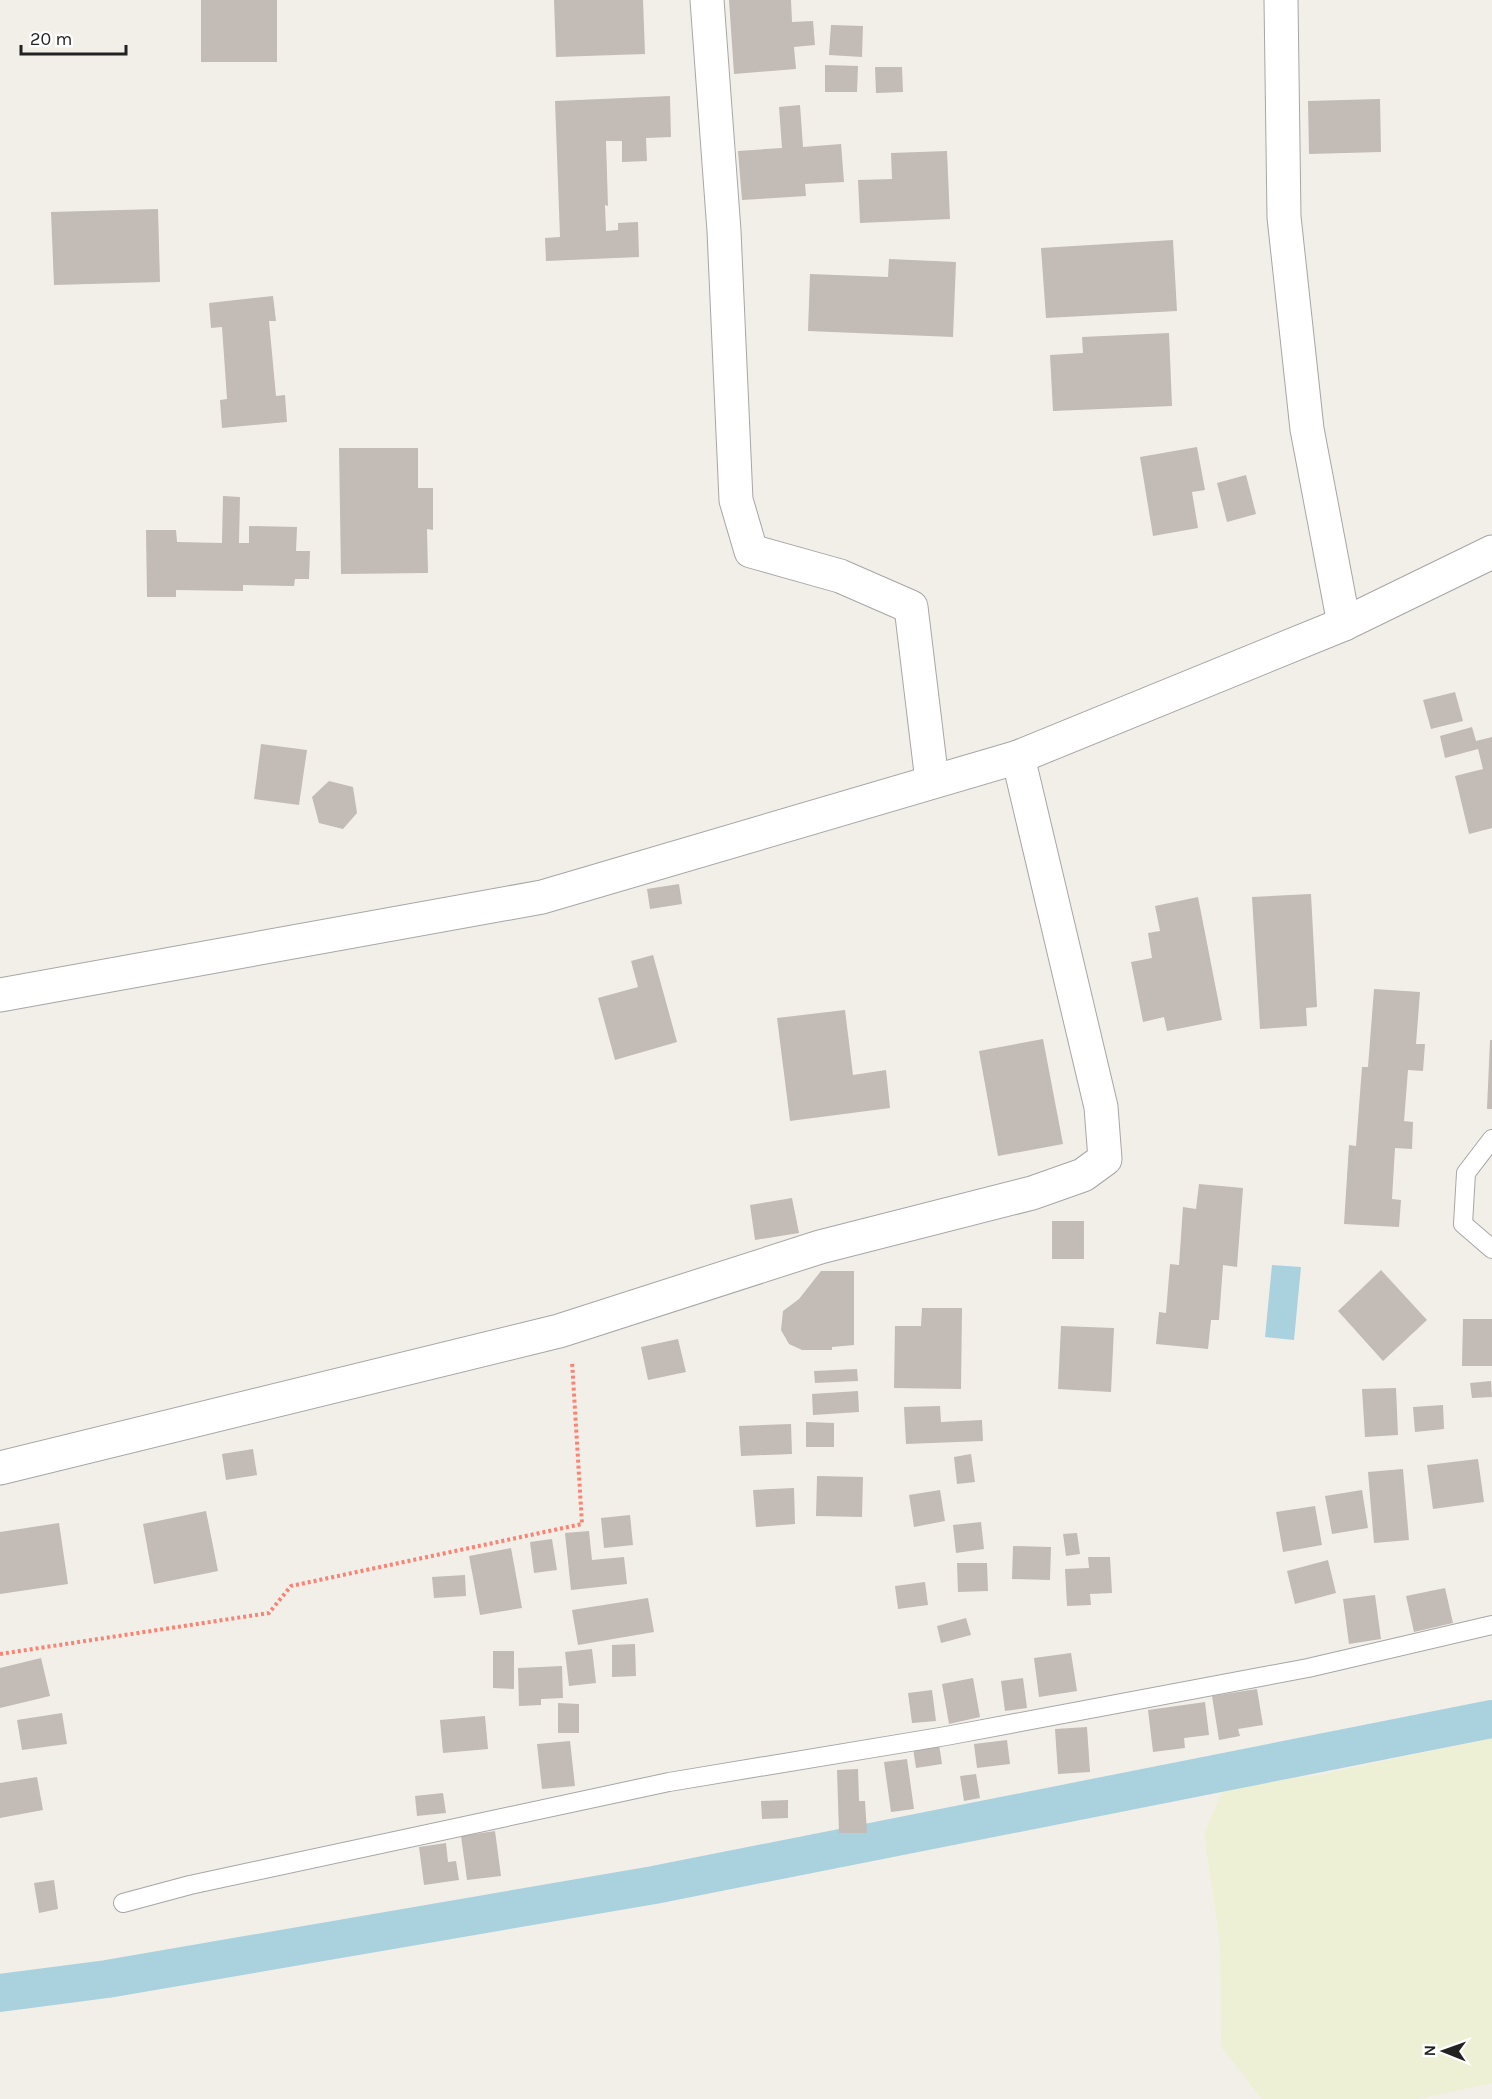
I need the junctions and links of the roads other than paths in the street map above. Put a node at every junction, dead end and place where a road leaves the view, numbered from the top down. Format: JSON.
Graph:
{"nodes":[{"id":1,"x":707,"y":0,"type":"edge"},
{"id":2,"x":1281,"y":0,"type":"edge"},
{"id":3,"x":1492,"y":552,"type":"edge"},
{"id":4,"x":1344,"y":624,"type":"junction"},
{"id":5,"x":1017,"y":757,"type":"junction"},
{"id":6,"x":932,"y":781,"type":"junction"},
{"id":7,"x":0,"y":995,"type":"edge"},
{"id":8,"x":1492,"y":1139,"type":"edge"},
{"id":9,"x":1492,"y":1249,"type":"edge"},
{"id":10,"x":0,"y":1468,"type":"edge"},
{"id":11,"x":1492,"y":1625,"type":"edge"},
{"id":12,"x":123,"y":1903,"type":"dead end"}],
"edges":[{"from":1,"to":6,"type":"street"},
{"from":2,"to":4,"type":"street"},
{"from":3,"to":4,"type":"street"},
{"from":4,"to":5,"type":"street"},
{"from":5,"to":6,"type":"street"},
{"from":5,"to":10,"type":"street"},
{"from":6,"to":7,"type":"street"},
{"from":8,"to":9,"type":"lane"},
{"from":11,"to":12,"type":"lane"}]}
